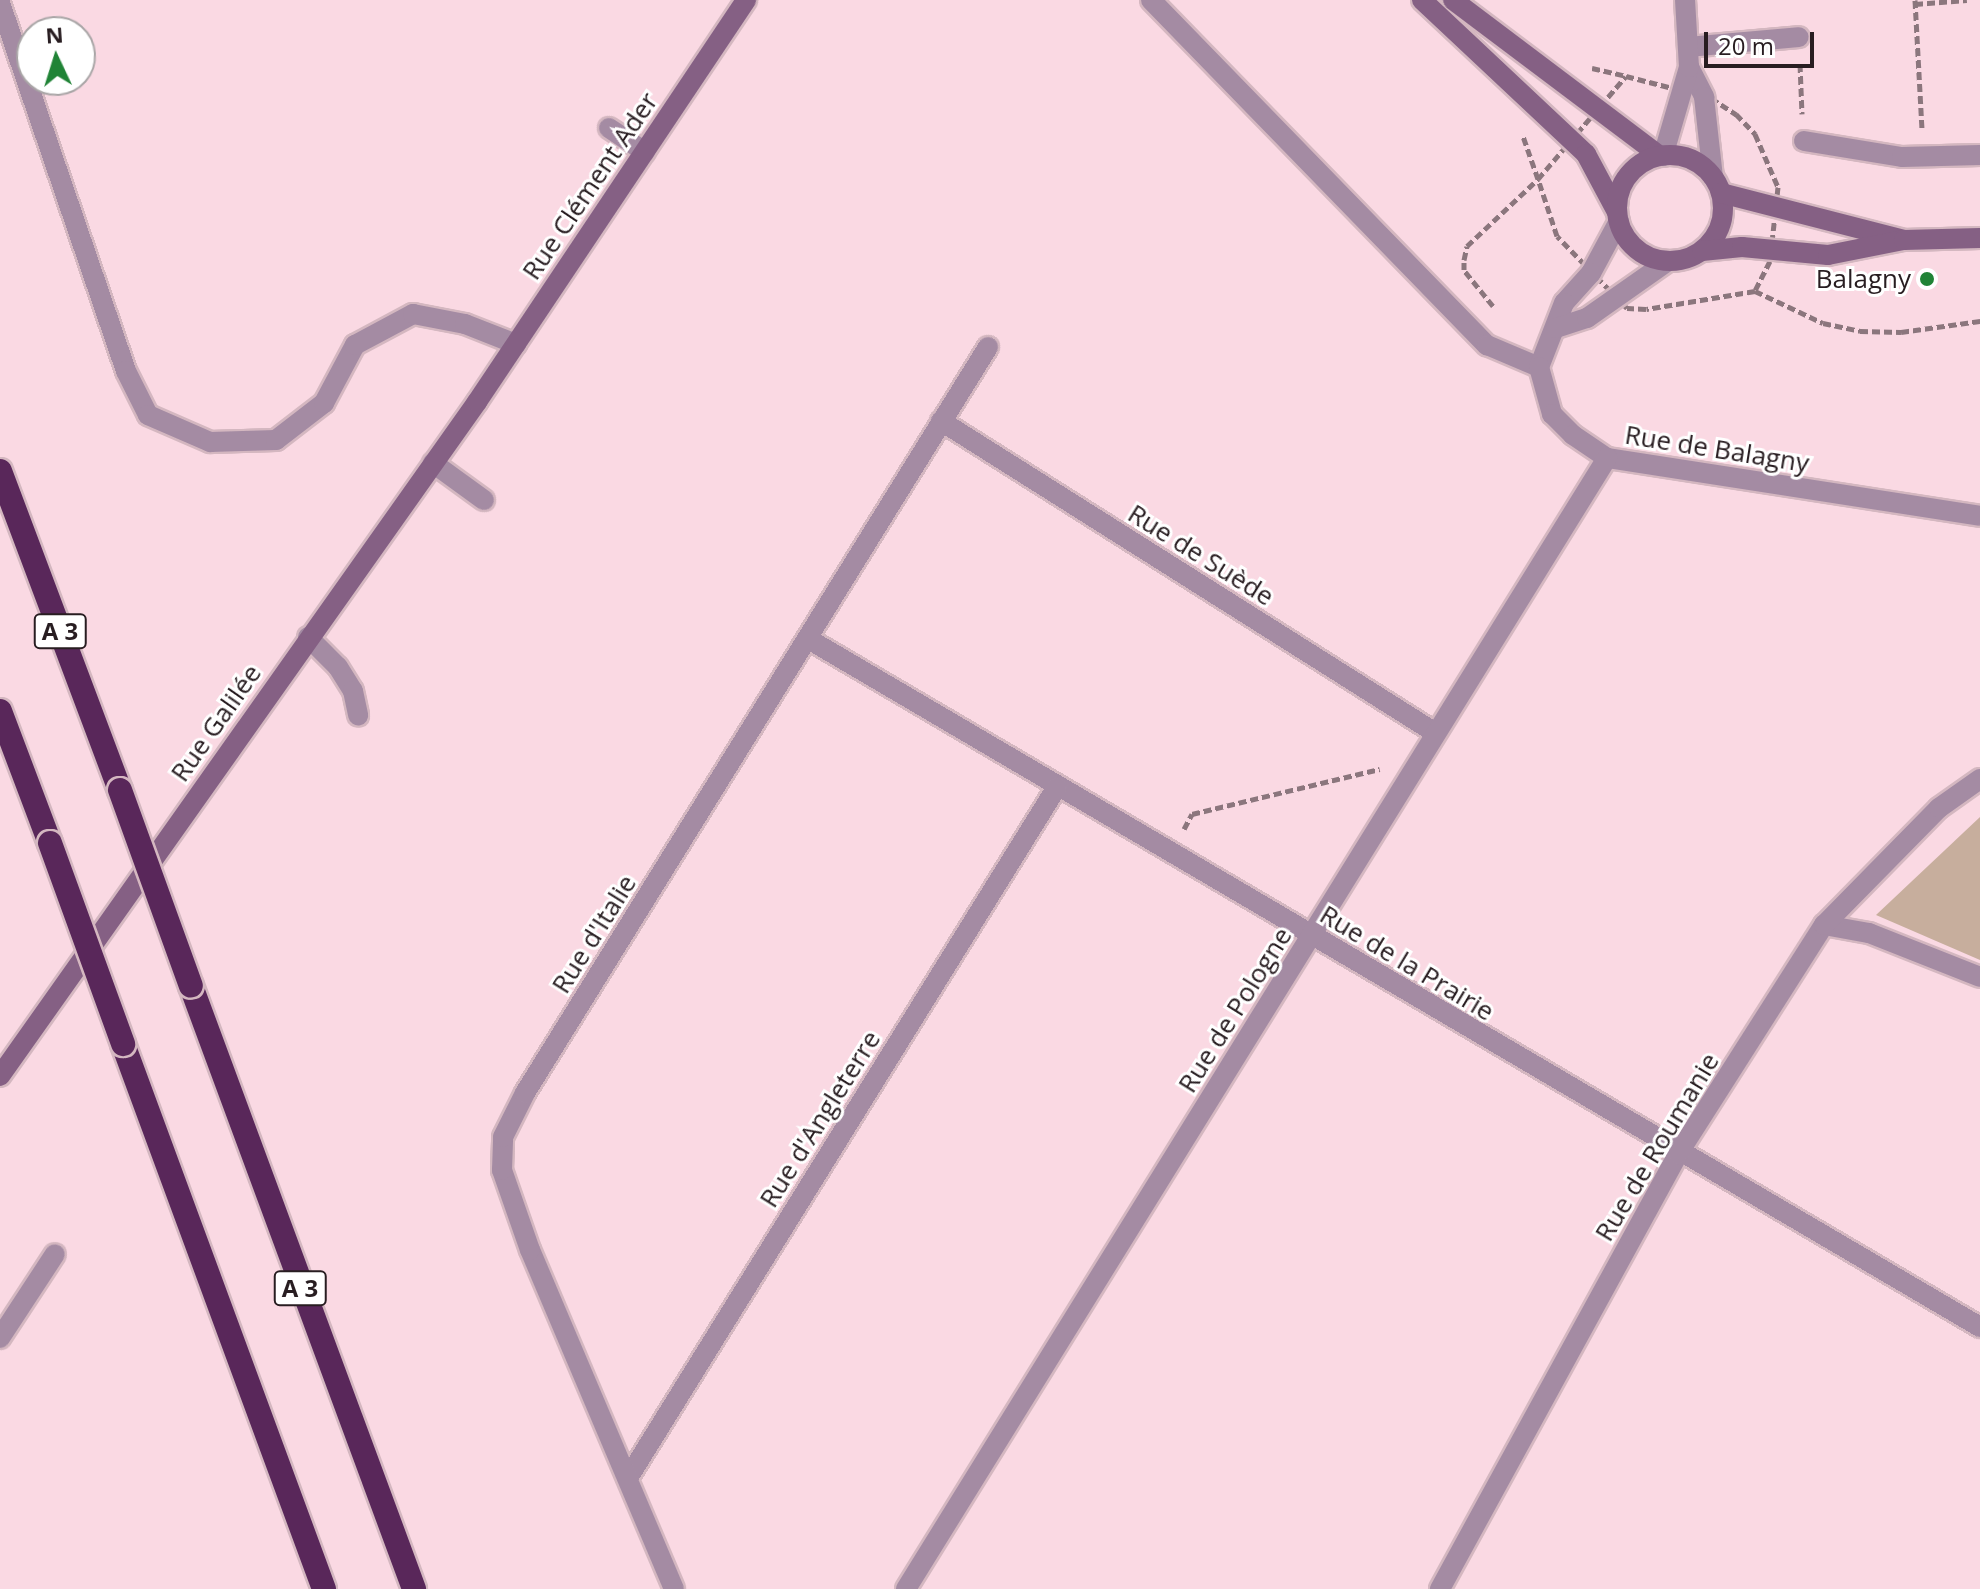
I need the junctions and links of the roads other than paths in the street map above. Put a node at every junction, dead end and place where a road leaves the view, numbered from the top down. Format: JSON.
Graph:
{"nodes":[{"id":1,"x":746,"y":0,"type":"edge"},
{"id":2,"x":1151,"y":0,"type":"edge"},
{"id":3,"x":1422,"y":0,"type":"edge"},
{"id":4,"x":1453,"y":0,"type":"edge"},
{"id":5,"x":1685,"y":0,"type":"edge"},
{"id":6,"x":0,"y":3,"type":"edge"},
{"id":7,"x":1799,"y":37,"type":"dead end"},
{"id":8,"x":1689,"y":57,"type":"junction"},
{"id":9,"x":609,"y":128,"type":"dead end"},
{"id":10,"x":1804,"y":141,"type":"dead end"},
{"id":11,"x":645,"y":152,"type":"junction"},
{"id":12,"x":1980,"y":155,"type":"edge"},
{"id":13,"x":1662,"y":156,"type":"junction"},
{"id":14,"x":1717,"y":185,"type":"junction"},
{"id":15,"x":1618,"y":217,"type":"junction"},
{"id":16,"x":1980,"y":238,"type":"edge"},
{"id":17,"x":1904,"y":240,"type":"junction"},
{"id":18,"x":1702,"y":251,"type":"junction"},
{"id":19,"x":1668,"y":261,"type":"junction"},
{"id":20,"x":1556,"y":328,"type":"junction"},
{"id":21,"x":516,"y":344,"type":"junction"},
{"id":22,"x":988,"y":347,"type":"dead end"},
{"id":23,"x":1539,"y":367,"type":"junction"},
{"id":24,"x":477,"y":402,"type":"joint"},
{"id":25,"x":941,"y":421,"type":"junction"},
{"id":26,"x":1607,"y":458,"type":"junction"},
{"id":27,"x":433,"y":463,"type":"junction"},
{"id":28,"x":0,"y":471,"type":"edge"},
{"id":29,"x":484,"y":500,"type":"dead end"},
{"id":30,"x":1980,"y":516,"type":"edge"},
{"id":31,"x":308,"y":637,"type":"junction"},
{"id":32,"x":810,"y":640,"type":"junction"},
{"id":33,"x":0,"y":711,"type":"edge"},
{"id":34,"x":358,"y":715,"type":"dead end"},
{"id":35,"x":1434,"y":732,"type":"junction"},
{"id":36,"x":1980,"y":779,"type":"edge"},
{"id":37,"x":1057,"y":787,"type":"junction"},
{"id":38,"x":1824,"y":925,"type":"junction"},
{"id":39,"x":1311,"y":936,"type":"junction"},
{"id":40,"x":1980,"y":977,"type":"edge"},
{"id":41,"x":0,"y":1076,"type":"edge"},
{"id":42,"x":1678,"y":1154,"type":"junction"},
{"id":43,"x":55,"y":1254,"type":"dead end"},
{"id":44,"x":1980,"y":1327,"type":"edge"},
{"id":45,"x":0,"y":1338,"type":"edge"},
{"id":46,"x":628,"y":1478,"type":"junction"},
{"id":47,"x":324,"y":1589,"type":"edge"},
{"id":48,"x":414,"y":1589,"type":"edge"},
{"id":49,"x":674,"y":1589,"type":"edge"},
{"id":50,"x":906,"y":1589,"type":"edge"},
{"id":51,"x":1440,"y":1589,"type":"edge"}],
"edges":[{"from":1,"to":11,"type":"street","name":"Rue Clément Ader"},
{"from":2,"to":23,"type":"street"},
{"from":3,"to":15,"type":"street"},
{"from":4,"to":13,"type":"street"},
{"from":5,"to":8,"type":"street"},
{"from":6,"to":21,"type":"street"},
{"from":7,"to":8,"type":"street"},
{"from":8,"to":13,"type":"street"},
{"from":8,"to":14,"type":"street"},
{"from":9,"to":11,"type":"street"},
{"from":10,"to":12,"type":"street"},
{"from":11,"to":21,"type":"street","name":"Rue Clément Ader"},
{"from":13,"to":14,"type":"street"},
{"from":13,"to":15,"type":"street"},
{"from":14,"to":17,"type":"street"},
{"from":14,"to":18,"type":"street"},
{"from":15,"to":19,"type":"street"},
{"from":15,"to":20,"type":"street"},
{"from":16,"to":17,"type":"street"},
{"from":17,"to":18,"type":"street"},
{"from":18,"to":19,"type":"street"},
{"from":19,"to":20,"type":"street"},
{"from":20,"to":23,"type":"street"},
{"from":21,"to":24,"type":"street","name":"Rue Clément Ader"},
{"from":22,"to":25,"type":"street","name":"Rue d'Italie"},
{"from":23,"to":26,"type":"street","name":"Rue de Balagny"},
{"from":24,"to":27,"type":"street","name":"Rue Galilée"},
{"from":25,"to":32,"type":"street","name":"Rue d'Italie"},
{"from":25,"to":35,"type":"street","name":"Rue de Suède"},
{"from":26,"to":30,"type":"street","name":"Rue de Balagny"},
{"from":26,"to":35,"type":"street","name":"Rue de Pologne"},
{"from":27,"to":29,"type":"street"},
{"from":27,"to":31,"type":"street","name":"Rue Galilée"},
{"from":28,"to":48,"type":"highway","number":"A 3","bridge":true},
{"from":31,"to":34,"type":"street"},
{"from":31,"to":41,"type":"street","name":"Rue Galilée"},
{"from":32,"to":37,"type":"street","name":"Rue de la Prairie"},
{"from":32,"to":46,"type":"street","name":"Rue d'Italie"},
{"from":33,"to":47,"type":"highway","bridge":true},
{"from":35,"to":39,"type":"street","name":"Rue de Pologne"},
{"from":36,"to":38,"type":"street","name":"Rue de Roumanie"},
{"from":37,"to":39,"type":"street","name":"Rue de la Prairie"},
{"from":37,"to":46,"type":"street","name":"Rue d'Angleterre"},
{"from":38,"to":40,"type":"street"},
{"from":38,"to":42,"type":"street","name":"Rue de Roumanie"},
{"from":39,"to":42,"type":"street","name":"Rue de la Prairie"},
{"from":39,"to":50,"type":"street","name":"Rue de Pologne"},
{"from":42,"to":44,"type":"street","name":"Rue de la Prairie"},
{"from":42,"to":51,"type":"street","name":"Rue de Roumanie"},
{"from":43,"to":45,"type":"street"},
{"from":46,"to":49,"type":"street","name":"Rue d'Italie"}]}
